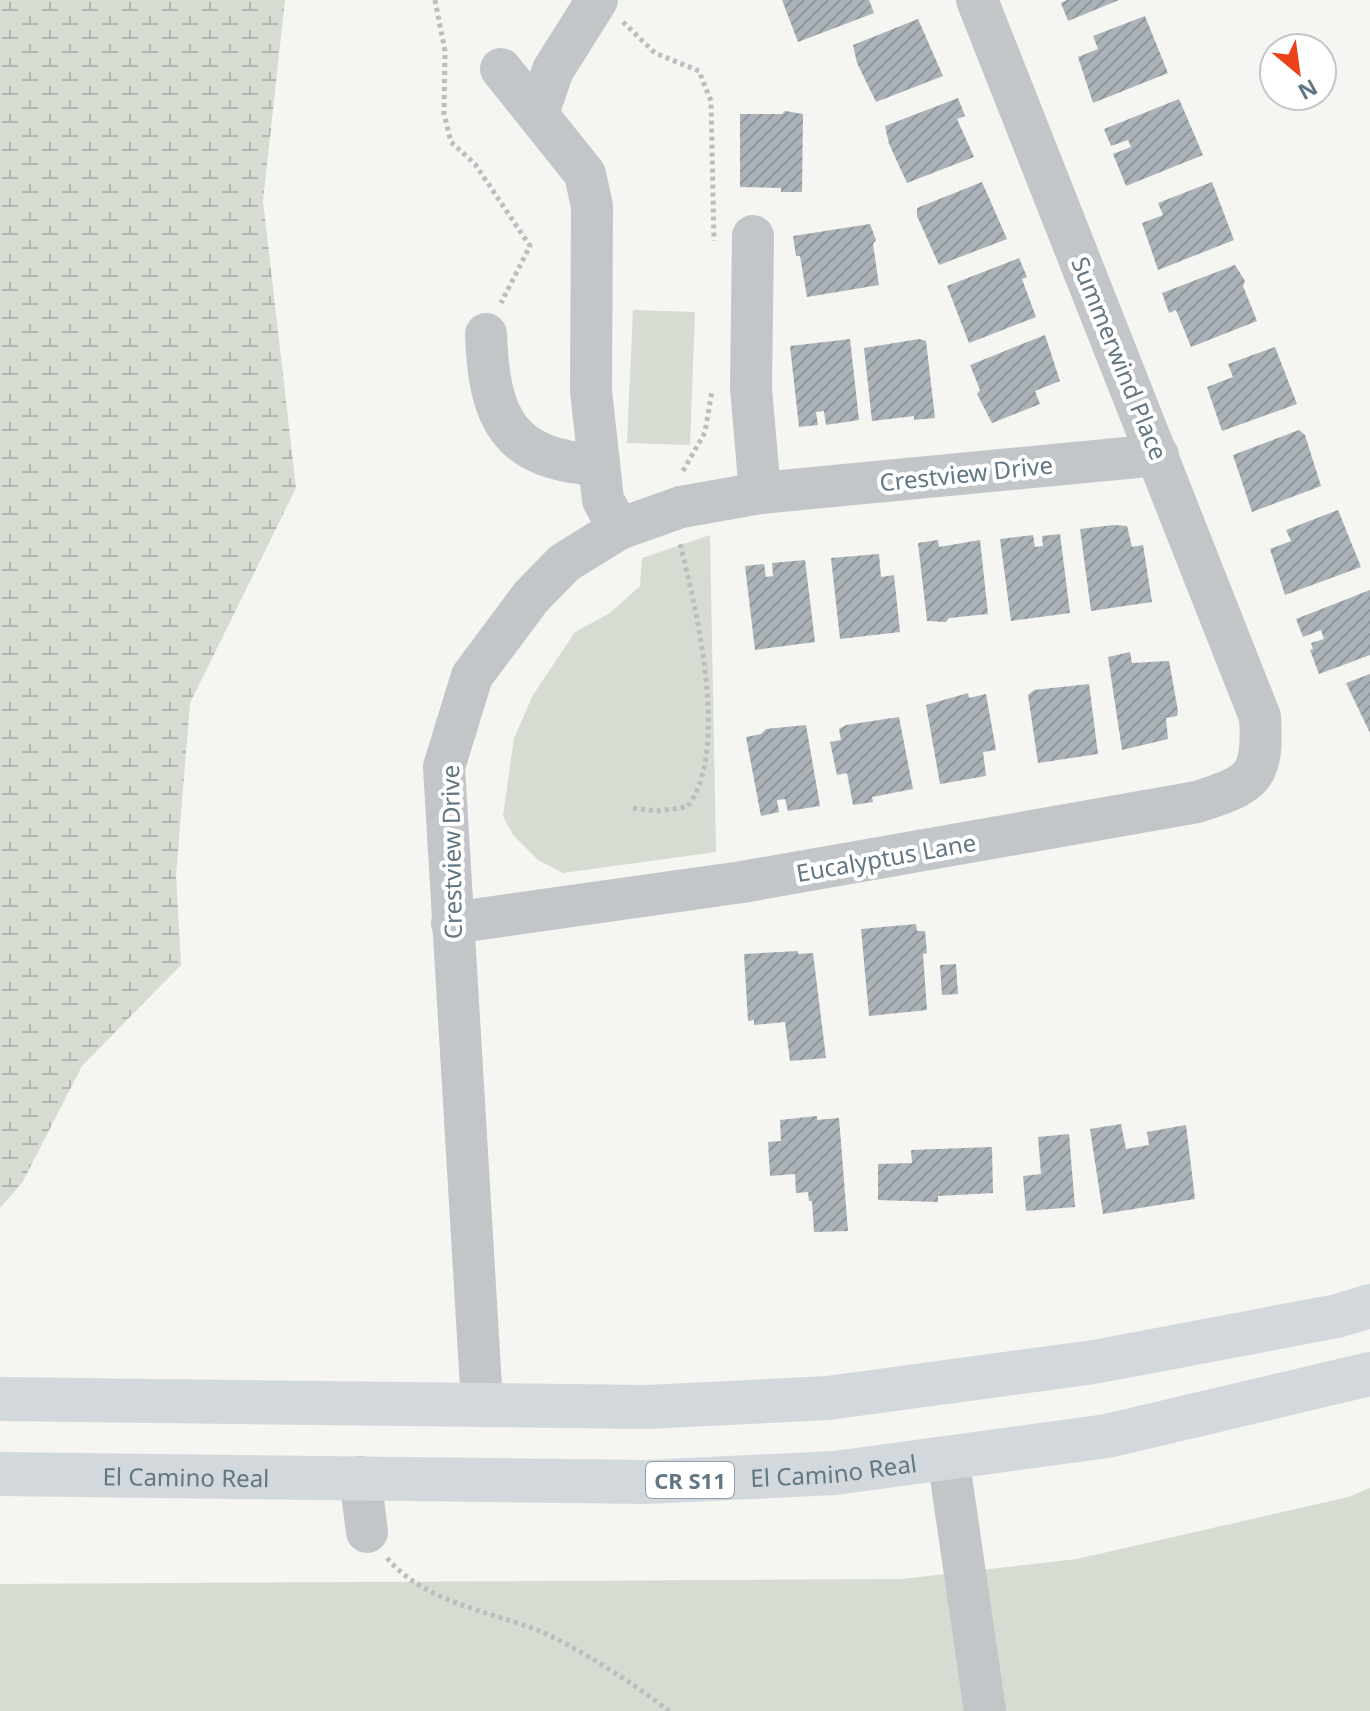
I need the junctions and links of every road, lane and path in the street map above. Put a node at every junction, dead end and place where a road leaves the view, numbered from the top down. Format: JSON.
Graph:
{"nodes":[{"id":1,"x":435,"y":0,"type":"edge"},
{"id":2,"x":977,"y":0,"type":"edge"},
{"id":3,"x":608,"y":6,"type":"edge"},
{"id":4,"x":501,"y":69,"type":"dead end"},
{"id":5,"x":538,"y":113,"type":"junction"},
{"id":6,"x":753,"y":236,"type":"dead end"},
{"id":7,"x":714,"y":249,"type":"dead end"},
{"id":8,"x":486,"y":334,"type":"joint"},
{"id":9,"x":713,"y":380,"type":"dead end"},
{"id":10,"x":1158,"y":455,"type":"junction"},
{"id":11,"x":599,"y":465,"type":"junction"},
{"id":12,"x":679,"y":479,"type":"dead end"},
{"id":13,"x":760,"y":493,"type":"junction"},
{"id":14,"x":619,"y":529,"type":"junction"},
{"id":15,"x":679,"y":539,"type":"dead end"},
{"id":16,"x":1260,"y":717,"type":"joint"},
{"id":17,"x":633,"y":808,"type":"dead end"},
{"id":18,"x":452,"y":923,"type":"junction"},
{"id":19,"x":1370,"y":1306,"type":"edge"},
{"id":20,"x":1370,"y":1374,"type":"edge"},
{"id":21,"x":0,"y":1399,"type":"edge"},
{"id":22,"x":482,"y":1404,"type":"junction"},
{"id":23,"x":948,"y":1457,"type":"junction"},
{"id":24,"x":0,"y":1474,"type":"edge"},
{"id":25,"x":360,"y":1477,"type":"junction"},
{"id":26,"x":367,"y":1532,"type":"joint"},
{"id":27,"x":669,"y":1711,"type":"edge"},
{"id":28,"x":985,"y":1711,"type":"edge"}],
"edges":[{"from":1,"to":8,"type":"path"},
{"from":2,"to":10,"type":"street","name":"Summerwind Place"},
{"from":3,"to":5,"type":"street"},
{"from":3,"to":7,"type":"path"},
{"from":4,"to":5,"type":"street"},
{"from":5,"to":11,"type":"street"},
{"from":6,"to":13,"type":"street"},
{"from":8,"to":11,"type":"street"},
{"from":9,"to":12,"type":"path"},
{"from":10,"to":13,"type":"street","name":"Crestview Drive"},
{"from":10,"to":16,"type":"street","name":"Summerwind Place"},
{"from":11,"to":14,"type":"street"},
{"from":13,"to":14,"type":"street","name":"Crestview Drive"},
{"from":14,"to":18,"type":"street","name":"Crestview Drive"},
{"from":15,"to":17,"type":"path"},
{"from":16,"to":18,"type":"street","name":"Eucalyptus Lane"},
{"from":18,"to":22,"type":"street","name":"Crestview Drive"},
{"from":19,"to":22,"type":"main road"},
{"from":20,"to":23,"type":"main road","name":"El Camino Real","number":"CR S11"},
{"from":21,"to":22,"type":"main road"},
{"from":23,"to":25,"type":"main road","name":"El Camino Real","number":"CR S11"},
{"from":23,"to":28,"type":"street"},
{"from":24,"to":25,"type":"main road","name":"El Camino Real","number":"CR S11"},
{"from":25,"to":26,"type":"street"},
{"from":26,"to":27,"type":"path"}]}
